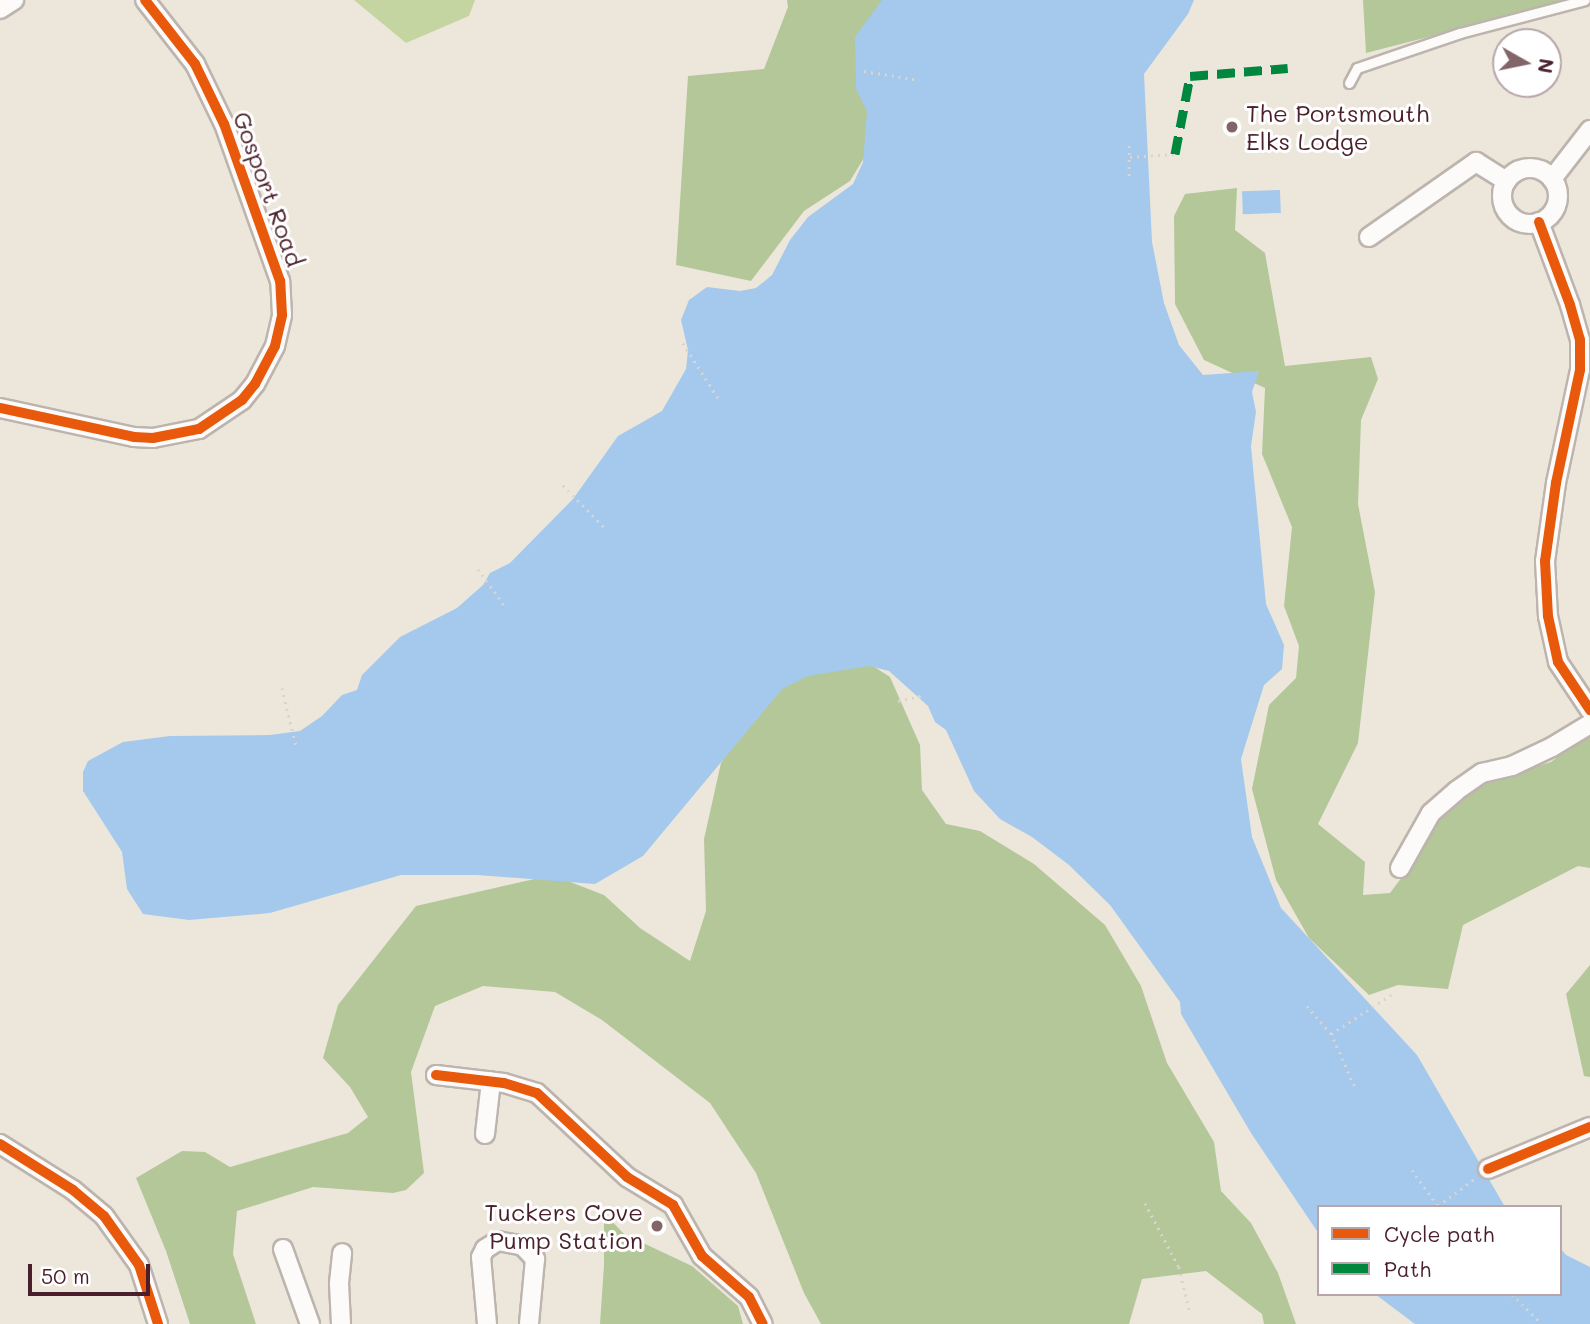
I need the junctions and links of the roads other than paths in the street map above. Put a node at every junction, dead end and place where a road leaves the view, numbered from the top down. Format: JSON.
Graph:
{"nodes":[{"id":1,"x":14,"y":0,"type":"edge"},
{"id":2,"x":145,"y":0,"type":"edge"},
{"id":3,"x":1586,"y":0,"type":"edge"},
{"id":4,"x":0,"y":9,"type":"edge"},
{"id":5,"x":1349,"y":83,"type":"dead end"},
{"id":6,"x":1590,"y":130,"type":"edge"},
{"id":7,"x":1552,"y":179,"type":"junction"},
{"id":8,"x":1506,"y":181,"type":"junction"},
{"id":9,"x":1539,"y":222,"type":"junction"},
{"id":10,"x":1369,"y":237,"type":"dead end"},
{"id":11,"x":0,"y":408,"type":"edge"},
{"id":12,"x":1590,"y":710,"type":"edge"},
{"id":13,"x":1590,"y":724,"type":"edge"},
{"id":14,"x":1399,"y":868,"type":"dead end"},
{"id":15,"x":436,"y":1075,"type":"dead end"},
{"id":16,"x":491,"y":1081,"type":"junction"},
{"id":17,"x":1590,"y":1127,"type":"edge"},
{"id":18,"x":485,"y":1134,"type":"dead end"},
{"id":19,"x":0,"y":1144,"type":"edge"},
{"id":20,"x":1488,"y":1169,"type":"road end"},
{"id":21,"x":283,"y":1249,"type":"dead end"},
{"id":22,"x":342,"y":1254,"type":"dead end"},
{"id":23,"x":158,"y":1324,"type":"edge"},
{"id":24,"x":310,"y":1324,"type":"edge"},
{"id":25,"x":341,"y":1324,"type":"edge"},
{"id":26,"x":487,"y":1324,"type":"edge"},
{"id":27,"x":529,"y":1324,"type":"edge"},
{"id":28,"x":764,"y":1324,"type":"edge"}],
"edges":[{"from":1,"to":4,"type":"street"},
{"from":2,"to":11,"type":"street","name":"Gosport Road"},
{"from":3,"to":5,"type":"lane"},
{"from":6,"to":7,"type":"street"},
{"from":7,"to":8,"type":"street"},
{"from":7,"to":9,"type":"street"},
{"from":8,"to":9,"type":"street"},
{"from":8,"to":10,"type":"street"},
{"from":9,"to":12,"type":"street"},
{"from":13,"to":14,"type":"street"},
{"from":15,"to":16,"type":"street"},
{"from":16,"to":18,"type":"street"},
{"from":16,"to":28,"type":"street"},
{"from":17,"to":20,"type":"street"},
{"from":19,"to":23,"type":"street"},
{"from":21,"to":24,"type":"street"},
{"from":22,"to":25,"type":"street"},
{"from":26,"to":27,"type":"street"}]}
